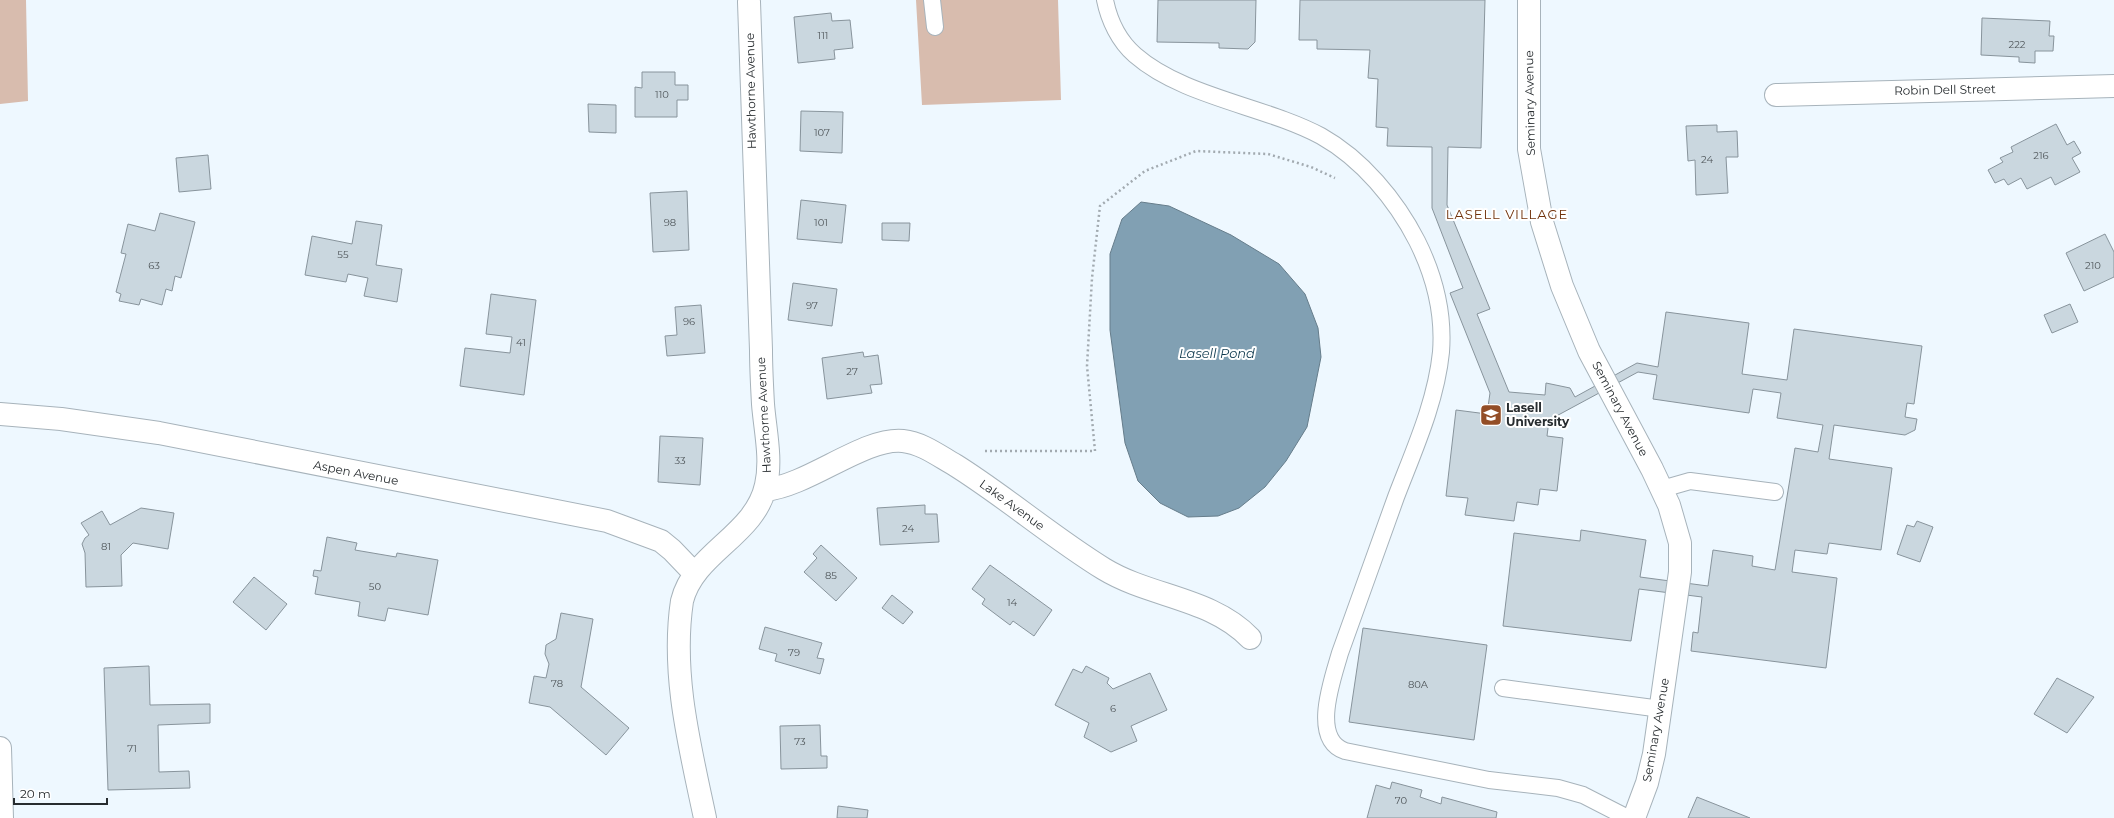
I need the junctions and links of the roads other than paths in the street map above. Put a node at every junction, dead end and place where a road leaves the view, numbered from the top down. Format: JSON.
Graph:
{"nodes":[{"id":1,"x":932,"y":0,"type":"edge"},
{"id":2,"x":1105,"y":0,"type":"edge"},
{"id":3,"x":1529,"y":0,"type":"edge"},
{"id":4,"x":749,"y":2,"type":"dead end"},
{"id":5,"x":935,"y":27,"type":"dead end"},
{"id":6,"x":2114,"y":86,"type":"edge"},
{"id":7,"x":1776,"y":94,"type":"dead end"},
{"id":8,"x":0,"y":414,"type":"edge"},
{"id":9,"x":1662,"y":489,"type":"junction"},
{"id":10,"x":765,"y":490,"type":"junction"},
{"id":11,"x":1776,"y":492,"type":"dead end"},
{"id":12,"x":695,"y":574,"type":"junction"},
{"id":13,"x":1250,"y":638,"type":"dead end"},
{"id":14,"x":1503,"y":688,"type":"dead end"},
{"id":15,"x":1661,"y":709,"type":"junction"},
{"id":16,"x":0,"y":748,"type":"edge"},
{"id":17,"x":2,"y":818,"type":"edge"},
{"id":18,"x":705,"y":818,"type":"edge"},
{"id":19,"x":1628,"y":818,"type":"edge"},
{"id":20,"x":1634,"y":818,"type":"edge"}],
"edges":[{"from":1,"to":5,"type":"lane"},
{"from":2,"to":19,"type":"lane"},
{"from":3,"to":9,"type":"street","name":"Seminary Avenue"},
{"from":4,"to":10,"type":"street","name":"Hawthorne Avenue"},
{"from":6,"to":7,"type":"street","name":"Robin Dell Street"},
{"from":8,"to":12,"type":"street","name":"Aspen Avenue"},
{"from":9,"to":11,"type":"lane"},
{"from":9,"to":15,"type":"street","name":"Seminary Avenue"},
{"from":10,"to":12,"type":"street","name":"Hawthorne Avenue"},
{"from":10,"to":13,"type":"street","name":"Lake Avenue"},
{"from":12,"to":18,"type":"street","name":"Hawthorne Avenue"},
{"from":14,"to":15,"type":"lane"},
{"from":15,"to":20,"type":"street","name":"Seminary Avenue"},
{"from":16,"to":17,"type":"street"}]}
